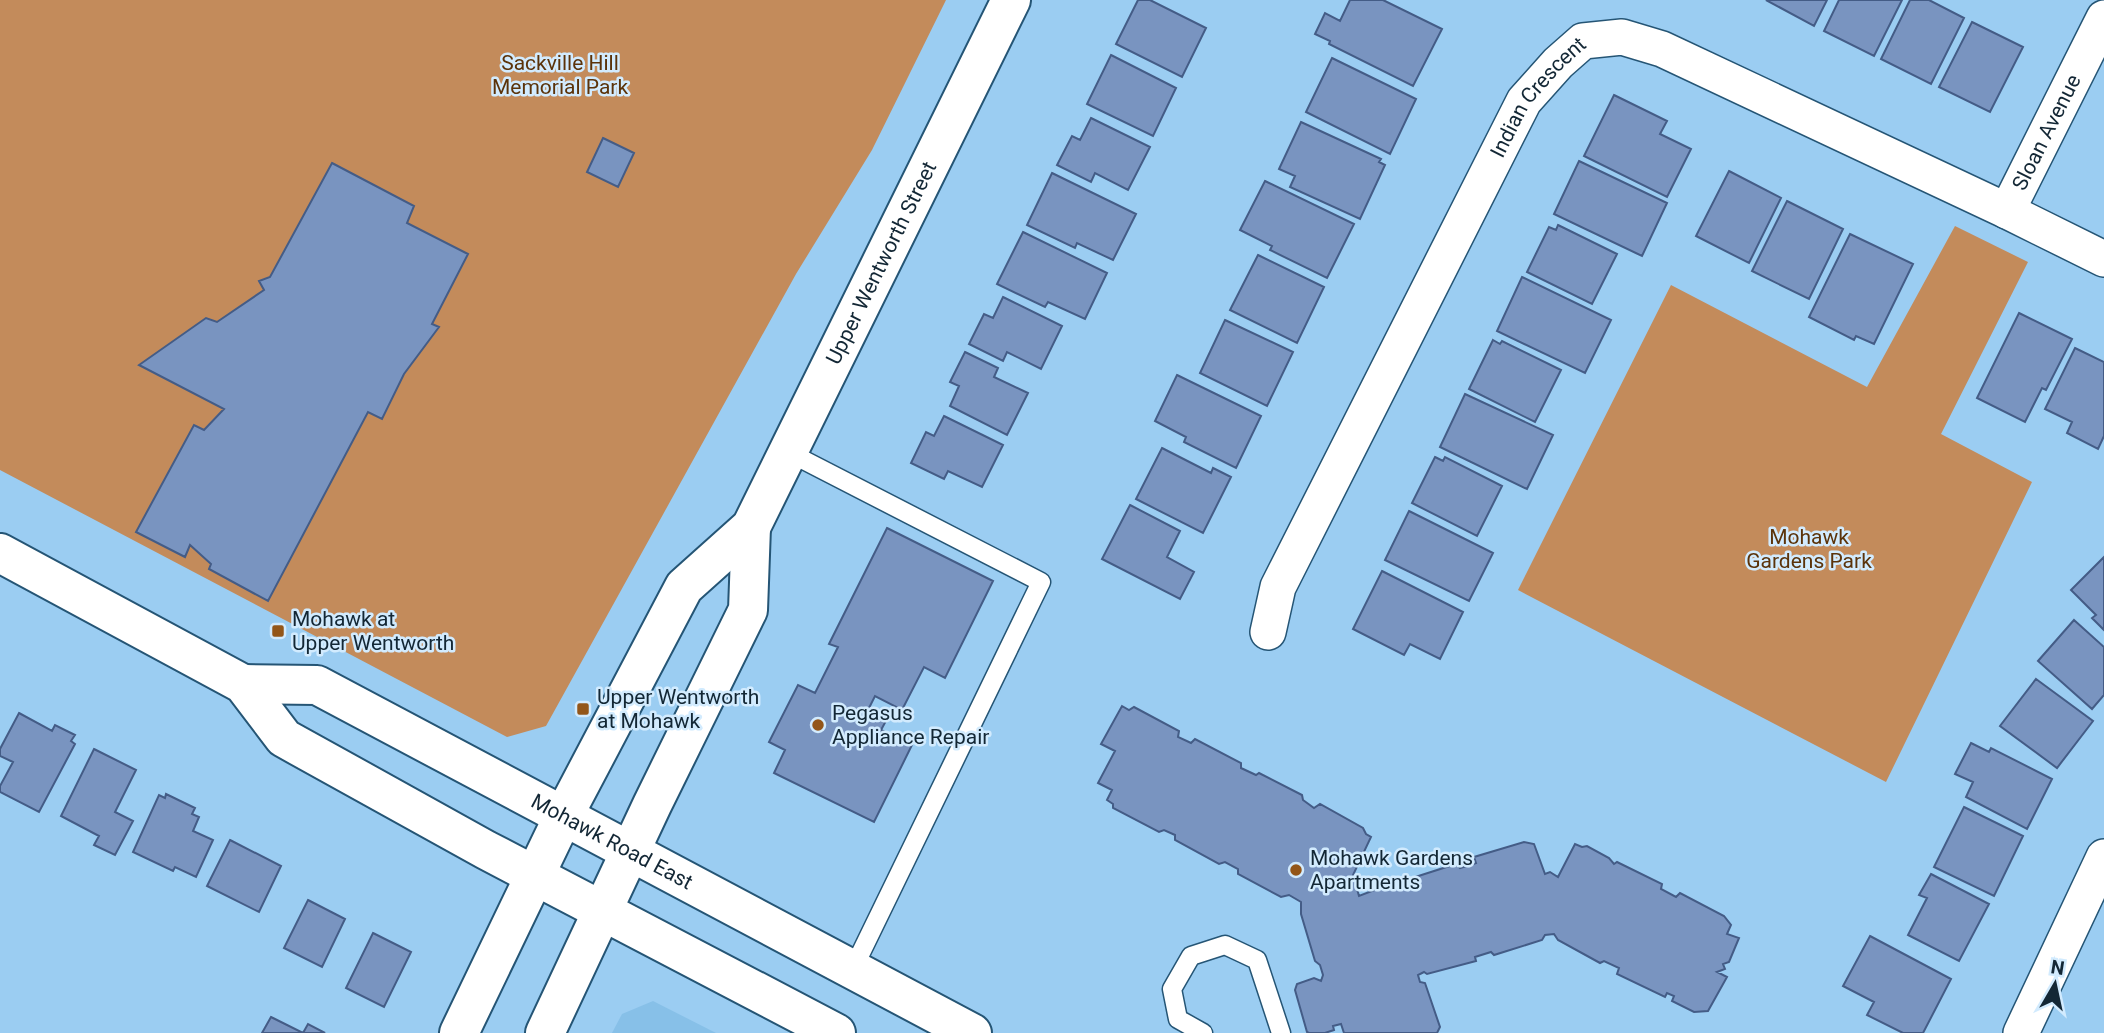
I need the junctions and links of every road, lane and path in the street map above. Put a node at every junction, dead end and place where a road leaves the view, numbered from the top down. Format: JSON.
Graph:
{"nodes":[{"id":1,"x":1011,"y":0,"type":"edge"},
{"id":2,"x":2104,"y":18,"type":"edge"},
{"id":3,"x":2007,"y":211,"type":"junction"},
{"id":4,"x":2104,"y":259,"type":"edge"},
{"id":5,"x":788,"y":452,"type":"junction"},
{"id":6,"x":751,"y":527,"type":"junction"},
{"id":7,"x":0,"y":553,"type":"edge"},
{"id":8,"x":1268,"y":632,"type":"dead end"},
{"id":9,"x":243,"y":684,"type":"junction"},
{"id":10,"x":564,"y":815,"type":"junction"},
{"id":11,"x":631,"y":850,"type":"junction"},
{"id":12,"x":2104,"y":857,"type":"edge"},
{"id":13,"x":535,"y":875,"type":"junction"},
{"id":14,"x":602,"y":911,"type":"junction"},
{"id":15,"x":853,"y":969,"type":"junction"},
{"id":16,"x":459,"y":1033,"type":"edge"},
{"id":17,"x":545,"y":1033,"type":"edge"},
{"id":18,"x":836,"y":1033,"type":"edge"},
{"id":19,"x":972,"y":1033,"type":"edge"},
{"id":20,"x":1203,"y":1033,"type":"edge"},
{"id":21,"x":1281,"y":1033,"type":"edge"},
{"id":22,"x":2021,"y":1033,"type":"edge"}],
"edges":[{"from":1,"to":5,"type":"main road","name":"Upper Wentworth Street"},
{"from":2,"to":3,"type":"street","name":"Sloan Avenue"},
{"from":3,"to":4,"type":"street","name":"Indian Crescent"},
{"from":3,"to":8,"type":"street","name":"Indian Crescent"},
{"from":5,"to":6,"type":"main road","name":"Upper Wentworth Street"},
{"from":5,"to":15,"type":"lane"},
{"from":6,"to":10,"type":"main road","name":"Upper Wentworth Street"},
{"from":6,"to":11,"type":"main road","name":"Upper Wentworth Street"},
{"from":7,"to":9,"type":"main road","name":"Mohawk Road East"},
{"from":9,"to":10,"type":"main road","name":"Mohawk Road East"},
{"from":9,"to":13,"type":"main road","name":"Mohawk Road East"},
{"from":10,"to":11,"type":"main road","name":"Mohawk Road East"},
{"from":10,"to":13,"type":"main road","name":"Upper Wentworth Street"},
{"from":11,"to":14,"type":"main road","name":"Upper Wentworth Street"},
{"from":11,"to":15,"type":"main road","name":"Mohawk Road East"},
{"from":12,"to":22,"type":"street"},
{"from":13,"to":14,"type":"main road","name":"Mohawk Road East"},
{"from":13,"to":16,"type":"main road","name":"Upper Wentworth Street"},
{"from":14,"to":17,"type":"main road","name":"Upper Wentworth Street"},
{"from":14,"to":18,"type":"main road","name":"Mohawk Road East"},
{"from":15,"to":19,"type":"main road","name":"Mohawk Road East"},
{"from":20,"to":21,"type":"lane"}]}
